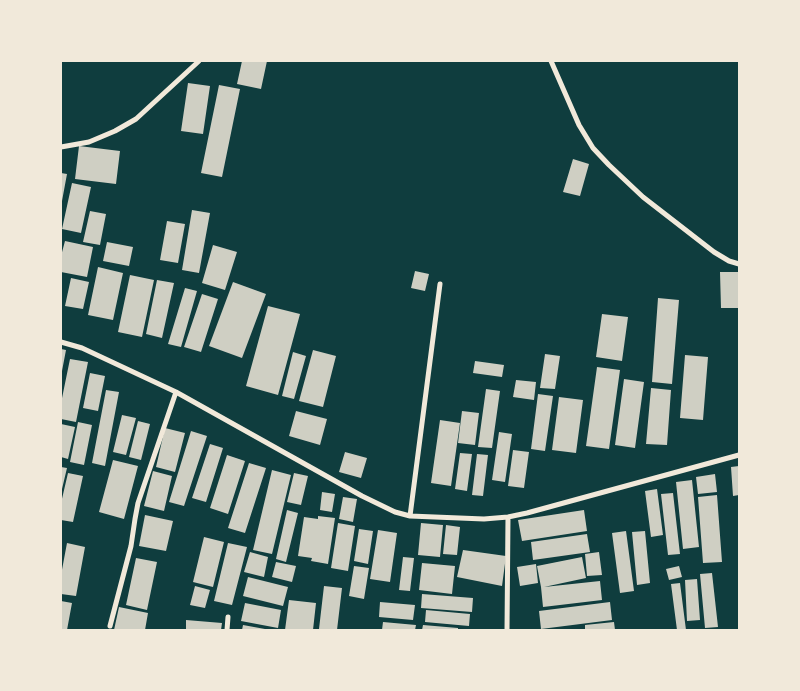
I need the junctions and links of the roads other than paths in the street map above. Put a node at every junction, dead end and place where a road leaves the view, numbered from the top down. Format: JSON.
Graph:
{"nodes":[{"id":1,"x":199,"y":61,"type":"edge"},
{"id":2,"x":551,"y":61,"type":"edge"},
{"id":3,"x":61,"y":147,"type":"edge"},
{"id":4,"x":739,"y":264,"type":"edge"},
{"id":5,"x":440,"y":284,"type":"dead end"},
{"id":6,"x":61,"y":342,"type":"edge"},
{"id":7,"x":176,"y":392,"type":"junction"},
{"id":8,"x":739,"y":456,"type":"edge"},
{"id":9,"x":410,"y":516,"type":"junction"},
{"id":10,"x":508,"y":517,"type":"junction"},
{"id":11,"x":228,"y":617,"type":"dead end"},
{"id":12,"x":110,"y":626,"type":"dead end"},
{"id":13,"x":227,"y":630,"type":"edge"},
{"id":14,"x":507,"y":630,"type":"edge"}],
"edges":[{"from":1,"to":3,"type":"street"},
{"from":2,"to":4,"type":"street"},
{"from":5,"to":9,"type":"street"},
{"from":6,"to":7,"type":"street"},
{"from":7,"to":9,"type":"street"},
{"from":7,"to":12,"type":"street"},
{"from":8,"to":10,"type":"street"},
{"from":9,"to":10,"type":"street"},
{"from":10,"to":14,"type":"street"},
{"from":11,"to":13,"type":"street"}]}
